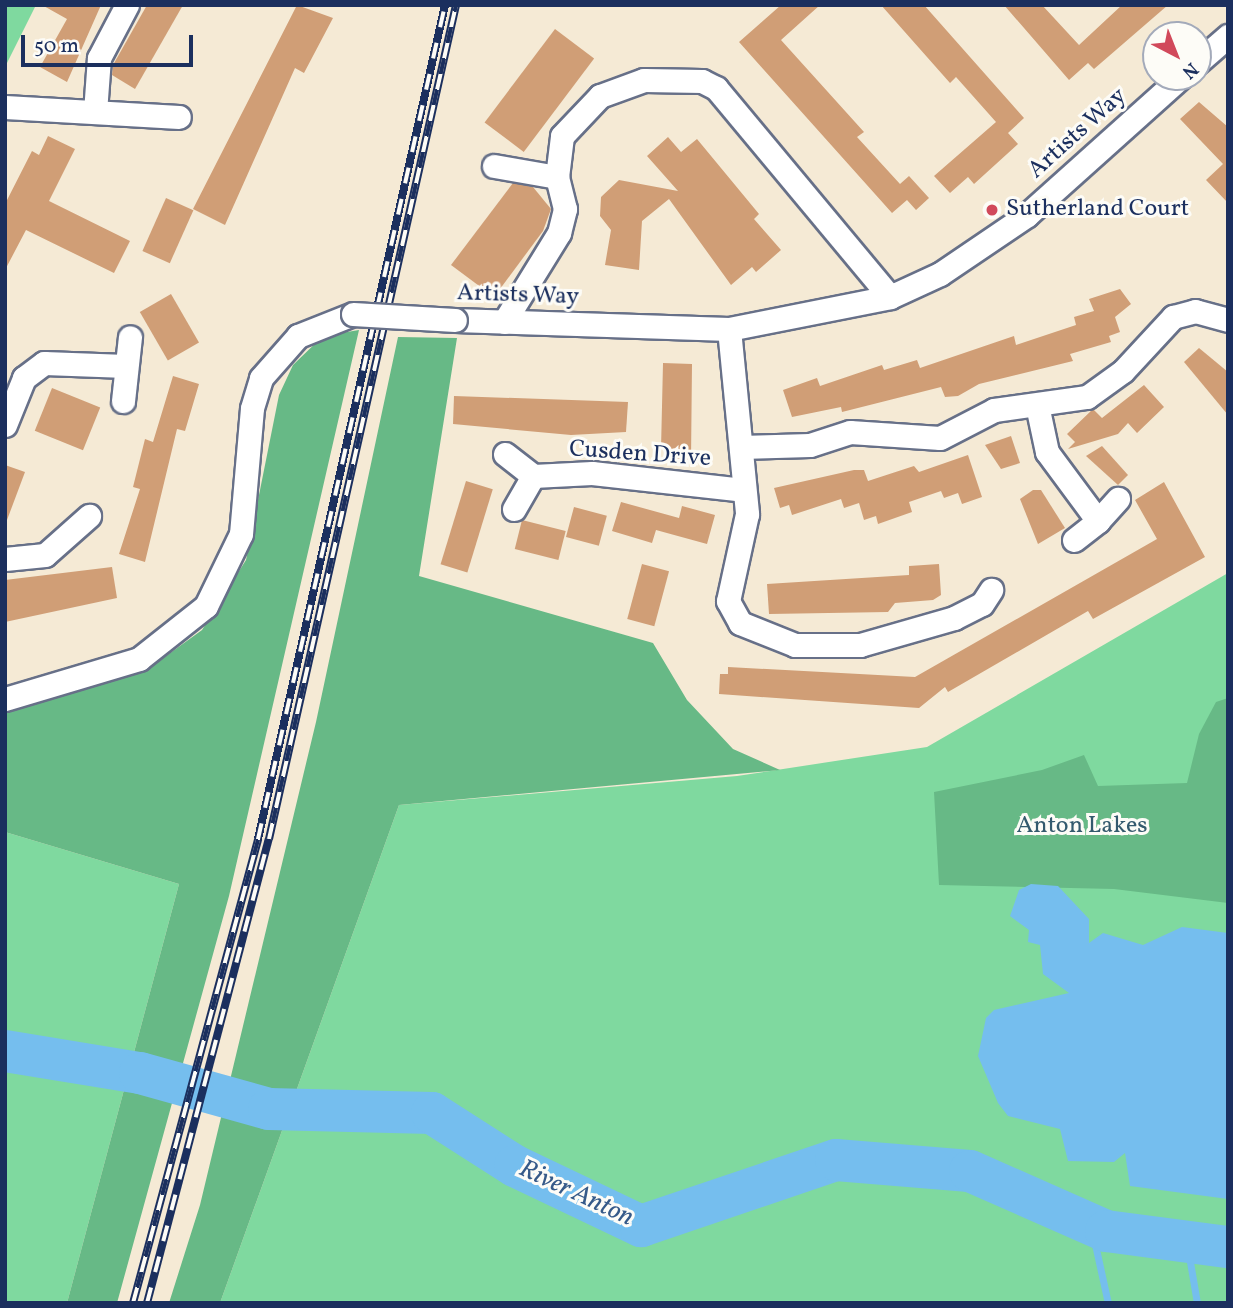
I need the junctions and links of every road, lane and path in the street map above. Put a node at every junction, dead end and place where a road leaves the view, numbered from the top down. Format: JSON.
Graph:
{"nodes":[{"id":1,"x":127,"y":5,"type":"edge"},
{"id":2,"x":1228,"y":36,"type":"edge"},
{"id":3,"x":1212,"y":50,"type":"edge"},
{"id":4,"x":1165,"y":91,"type":"edge"},
{"id":5,"x":5,"y":107,"type":"edge"},
{"id":6,"x":94,"y":112,"type":"junction"},
{"id":7,"x":179,"y":117,"type":"dead end"},
{"id":8,"x":495,"y":166,"type":"dead end"},
{"id":9,"x":557,"y":177,"type":"junction"},
{"id":10,"x":890,"y":297,"type":"junction"},
{"id":11,"x":1228,"y":320,"type":"edge"},
{"id":12,"x":504,"y":322,"type":"junction"},
{"id":13,"x":729,"y":329,"type":"junction"},
{"id":14,"x":130,"y":337,"type":"dead end"},
{"id":15,"x":126,"y":366,"type":"junction"},
{"id":16,"x":123,"y":401,"type":"dead end"},
{"id":17,"x":1037,"y":405,"type":"junction"},
{"id":18,"x":5,"y":425,"type":"edge"},
{"id":19,"x":741,"y":447,"type":"junction"},
{"id":20,"x":505,"y":454,"type":"dead end"},
{"id":21,"x":533,"y":476,"type":"junction"},
{"id":22,"x":743,"y":490,"type":"junction"},
{"id":23,"x":1118,"y":499,"type":"dead end"},
{"id":24,"x":514,"y":509,"type":"dead end"},
{"id":25,"x":89,"y":516,"type":"dead end"},
{"id":26,"x":1098,"y":521,"type":"junction"},
{"id":27,"x":1074,"y":540,"type":"dead end"},
{"id":28,"x":5,"y":559,"type":"edge"},
{"id":29,"x":991,"y":590,"type":"dead end"},
{"id":30,"x":5,"y":699,"type":"edge"}],
"edges":[{"from":1,"to":6,"type":"street"},
{"from":2,"to":3,"type":"street"},
{"from":4,"to":10,"type":"street","name":"Artists Way"},
{"from":5,"to":6,"type":"street"},
{"from":6,"to":7,"type":"street"},
{"from":8,"to":9,"type":"street"},
{"from":9,"to":10,"type":"street"},
{"from":9,"to":12,"type":"street"},
{"from":10,"to":13,"type":"street","name":"Artists Way"},
{"from":11,"to":17,"type":"street"},
{"from":12,"to":13,"type":"street","name":"Artists Way"},
{"from":12,"to":30,"type":"street","name":"Artists Way","bridge":true},
{"from":13,"to":19,"type":"street","name":"Cusden Drive"},
{"from":14,"to":15,"type":"street"},
{"from":15,"to":16,"type":"street"},
{"from":15,"to":18,"type":"street"},
{"from":17,"to":19,"type":"street"},
{"from":17,"to":26,"type":"street"},
{"from":19,"to":22,"type":"street","name":"Cusden Drive"},
{"from":20,"to":21,"type":"street"},
{"from":21,"to":22,"type":"street","name":"Cusden Drive"},
{"from":21,"to":24,"type":"street"},
{"from":22,"to":29,"type":"street","name":"Cusden Drive"},
{"from":23,"to":26,"type":"street"},
{"from":25,"to":28,"type":"street"},
{"from":26,"to":27,"type":"street"}]}
